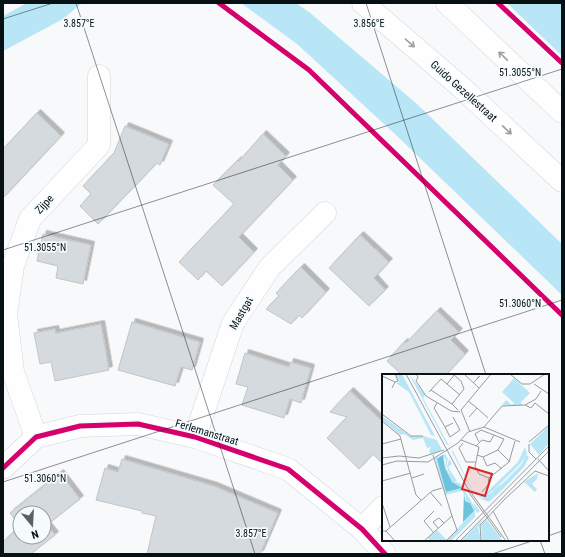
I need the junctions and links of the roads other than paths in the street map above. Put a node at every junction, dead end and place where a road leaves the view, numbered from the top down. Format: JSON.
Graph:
{"nodes":[{"id":1,"x":363,"y":3,"type":"edge"},
{"id":2,"x":447,"y":3,"type":"edge"},
{"id":3,"x":99,"y":76,"type":"dead end"},
{"id":4,"x":562,"y":112,"type":"edge"},
{"id":5,"x":562,"y":181,"type":"edge"},
{"id":6,"x":325,"y":213,"type":"dead end"},
{"id":7,"x":36,"y":437,"type":"junction"},
{"id":8,"x":195,"y":437,"type":"junction"},
{"id":9,"x":3,"y":468,"type":"edge"},
{"id":10,"x":382,"y":508,"type":"edge"},
{"id":11,"x":362,"y":529,"type":"junction"},
{"id":12,"x":385,"y":554,"type":"edge"}],
"edges":[{"from":1,"to":5,"type":"street","name":"Guido Gezellestraat","one_way":true},
{"from":4,"to":2,"type":"street","one_way":true},
{"from":3,"to":7,"type":"street","name":"Zijpe"},
{"from":6,"to":8,"type":"street","name":"Mastgat"},
{"from":7,"to":8,"type":"street","name":"Ferlemanstraat"},
{"from":7,"to":9,"type":"street","name":"Ferlemanstraat"},
{"from":8,"to":11,"type":"street","name":"Ferlemanstraat"},
{"from":10,"to":11,"type":"street"},
{"from":11,"to":12,"type":"street","name":"Ferlemanstraat"}]}
